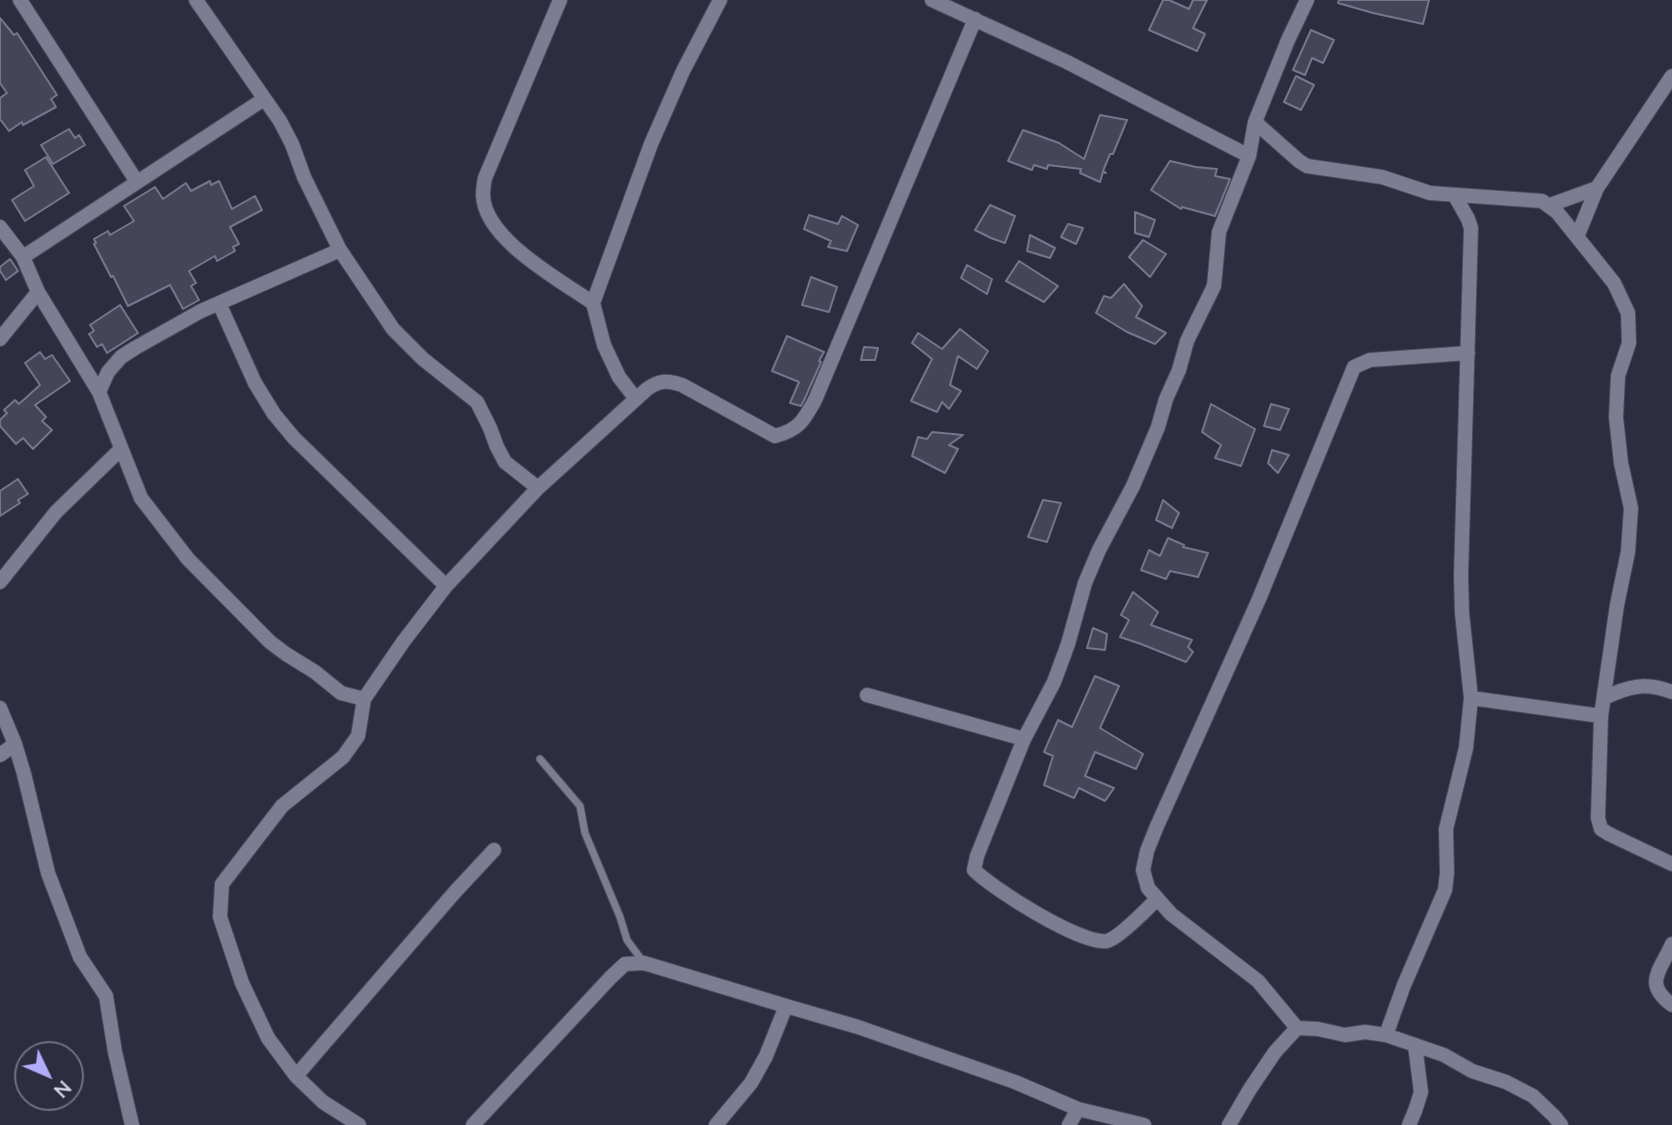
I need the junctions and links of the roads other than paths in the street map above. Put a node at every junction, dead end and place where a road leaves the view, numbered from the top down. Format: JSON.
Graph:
{"nodes":[{"id":1,"x":20,"y":0,"type":"edge"},
{"id":2,"x":196,"y":0,"type":"edge"},
{"id":3,"x":560,"y":0,"type":"edge"},
{"id":4,"x":720,"y":0,"type":"edge"},
{"id":5,"x":932,"y":0,"type":"edge"},
{"id":6,"x":1307,"y":0,"type":"edge"},
{"id":7,"x":975,"y":19,"type":"junction"},
{"id":8,"x":1672,"y":76,"type":"edge"},
{"id":9,"x":264,"y":99,"type":"junction"},
{"id":10,"x":1255,"y":122,"type":"junction"},
{"id":11,"x":1248,"y":156,"type":"junction"},
{"id":12,"x":137,"y":182,"type":"junction"},
{"id":13,"x":1597,"y":188,"type":"junction"},
{"id":14,"x":1455,"y":196,"type":"junction"},
{"id":15,"x":1549,"y":205,"type":"junction"},
{"id":16,"x":0,"y":227,"type":"edge"},
{"id":17,"x":1577,"y":237,"type":"junction"},
{"id":18,"x":340,"y":250,"type":"junction"},
{"id":19,"x":23,"y":257,"type":"junction"},
{"id":20,"x":37,"y":292,"type":"junction"},
{"id":21,"x":219,"y":303,"type":"junction"},
{"id":22,"x":593,"y":303,"type":"junction"},
{"id":23,"x":0,"y":340,"type":"edge"},
{"id":24,"x":1468,"y":353,"type":"junction"},
{"id":25,"x":99,"y":392,"type":"junction"},
{"id":26,"x":636,"y":399,"type":"junction"},
{"id":27,"x":121,"y":449,"type":"junction"},
{"id":28,"x":538,"y":488,"type":"junction"},
{"id":29,"x":0,"y":582,"type":"edge"},
{"id":30,"x":446,"y":586,"type":"junction"},
{"id":31,"x":1672,"y":692,"type":"edge"},
{"id":32,"x":867,"y":695,"type":"dead end"},
{"id":33,"x":1471,"y":698,"type":"junction"},
{"id":34,"x":1604,"y":698,"type":"junction"},
{"id":35,"x":364,"y":699,"type":"junction"},
{"id":36,"x":0,"y":708,"type":"edge"},
{"id":37,"x":1601,"y":716,"type":"junction"},
{"id":38,"x":1024,"y":739,"type":"junction"},
{"id":39,"x":15,"y":744,"type":"junction"},
{"id":40,"x":0,"y":755,"type":"edge"},
{"id":41,"x":540,"y":759,"type":"dead end"},
{"id":42,"x":494,"y":850,"type":"dead end"},
{"id":43,"x":1672,"y":864,"type":"edge"},
{"id":44,"x":1157,"y":900,"type":"junction"},
{"id":45,"x":1672,"y":944,"type":"edge"},
{"id":46,"x":644,"y":963,"type":"junction"},
{"id":47,"x":1672,"y":1005,"type":"edge"},
{"id":48,"x":786,"y":1006,"type":"junction"},
{"id":49,"x":1297,"y":1028,"type":"junction"},
{"id":50,"x":1386,"y":1035,"type":"junction"},
{"id":51,"x":1415,"y":1045,"type":"junction"},
{"id":52,"x":296,"y":1076,"type":"junction"},
{"id":53,"x":1078,"y":1110,"type":"junction"},
{"id":54,"x":132,"y":1125,"type":"edge"},
{"id":55,"x":359,"y":1125,"type":"edge"},
{"id":56,"x":473,"y":1125,"type":"edge"},
{"id":57,"x":716,"y":1125,"type":"edge"},
{"id":58,"x":1069,"y":1125,"type":"edge"},
{"id":59,"x":1144,"y":1125,"type":"edge"},
{"id":60,"x":1229,"y":1125,"type":"edge"},
{"id":61,"x":1409,"y":1125,"type":"edge"},
{"id":62,"x":1561,"y":1125,"type":"edge"}],
"edges":[{"from":1,"to":12,"type":"street"},
{"from":2,"to":9,"type":"street"},
{"from":3,"to":22,"type":"street"},
{"from":4,"to":22,"type":"street"},
{"from":5,"to":7,"type":"street"},
{"from":6,"to":10,"type":"street"},
{"from":7,"to":11,"type":"street"},
{"from":7,"to":26,"type":"street"},
{"from":8,"to":13,"type":"street"},
{"from":9,"to":12,"type":"street"},
{"from":9,"to":18,"type":"street"},
{"from":10,"to":11,"type":"street"},
{"from":10,"to":14,"type":"street"},
{"from":11,"to":38,"type":"street"},
{"from":12,"to":19,"type":"street"},
{"from":13,"to":15,"type":"street"},
{"from":13,"to":17,"type":"street"},
{"from":14,"to":15,"type":"street"},
{"from":14,"to":24,"type":"street"},
{"from":15,"to":17,"type":"street"},
{"from":16,"to":19,"type":"street"},
{"from":17,"to":34,"type":"street"},
{"from":18,"to":21,"type":"street"},
{"from":18,"to":28,"type":"street"},
{"from":19,"to":20,"type":"street"},
{"from":20,"to":23,"type":"street"},
{"from":20,"to":25,"type":"street"},
{"from":21,"to":25,"type":"street"},
{"from":21,"to":30,"type":"street"},
{"from":22,"to":26,"type":"street"},
{"from":24,"to":33,"type":"street"},
{"from":24,"to":44,"type":"street"},
{"from":25,"to":27,"type":"street"},
{"from":26,"to":28,"type":"street"},
{"from":27,"to":29,"type":"street"},
{"from":27,"to":35,"type":"street"},
{"from":28,"to":30,"type":"street"},
{"from":30,"to":35,"type":"street"},
{"from":31,"to":34,"type":"street"},
{"from":32,"to":38,"type":"street"},
{"from":33,"to":37,"type":"street"},
{"from":33,"to":50,"type":"street"},
{"from":34,"to":37,"type":"street"},
{"from":35,"to":52,"type":"street"},
{"from":36,"to":39,"type":"street"},
{"from":37,"to":43,"type":"street"},
{"from":38,"to":44,"type":"street"},
{"from":39,"to":40,"type":"street"},
{"from":39,"to":54,"type":"street"},
{"from":41,"to":46,"type":"lane"},
{"from":42,"to":52,"type":"street"},
{"from":44,"to":49,"type":"street"},
{"from":45,"to":47,"type":"street"},
{"from":46,"to":48,"type":"street"},
{"from":46,"to":56,"type":"street"},
{"from":48,"to":53,"type":"street"},
{"from":48,"to":57,"type":"street"},
{"from":49,"to":50,"type":"street"},
{"from":49,"to":60,"type":"street"},
{"from":50,"to":51,"type":"street"},
{"from":51,"to":61,"type":"street"},
{"from":51,"to":62,"type":"street"},
{"from":52,"to":55,"type":"street"},
{"from":53,"to":58,"type":"street"},
{"from":53,"to":59,"type":"street"}]}
